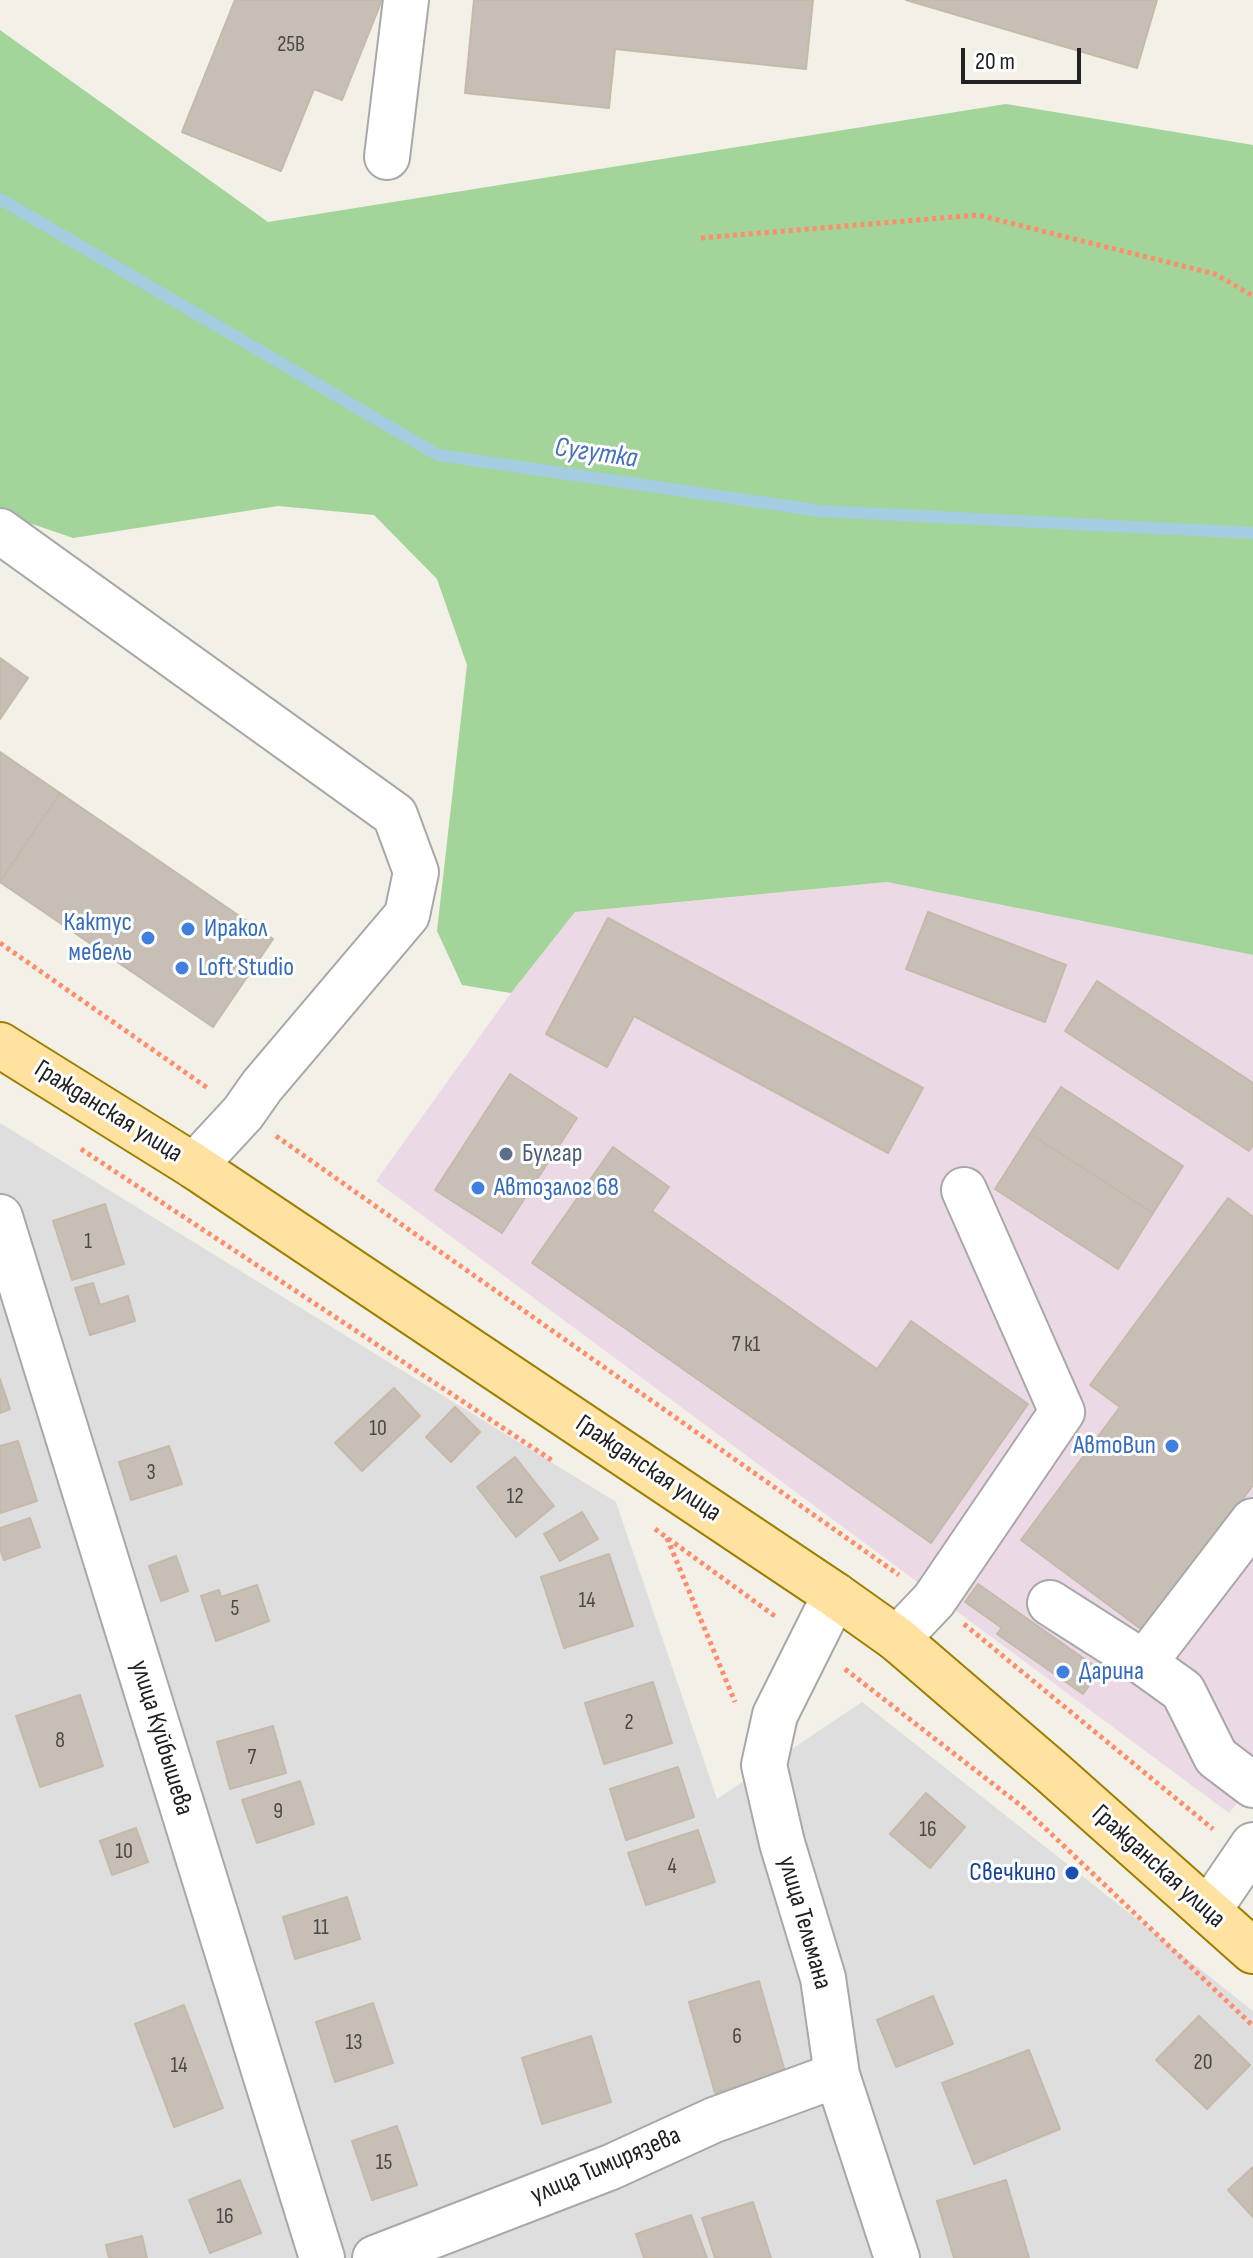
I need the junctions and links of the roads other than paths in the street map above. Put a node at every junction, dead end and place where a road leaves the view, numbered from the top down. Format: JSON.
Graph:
{"nodes":[{"id":1,"x":406,"y":0,"type":"edge"},
{"id":2,"x":387,"y":157,"type":"dead end"},
{"id":3,"x":0,"y":531,"type":"edge"},
{"id":4,"x":1,"y":1047,"type":"edge"},
{"id":5,"x":194,"y":1166,"type":"junction"},
{"id":6,"x":964,"y":1190,"type":"dead end"},
{"id":7,"x":0,"y":1217,"type":"edge"},
{"id":8,"x":1253,"y":1521,"type":"edge"},
{"id":9,"x":835,"y":1595,"type":"junction"},
{"id":10,"x":1050,"y":1603,"type":"dead end"},
{"id":11,"x":897,"y":1639,"type":"junction"},
{"id":12,"x":1144,"y":1663,"type":"junction"},
{"id":13,"x":1253,"y":1785,"type":"edge"},
{"id":14,"x":1249,"y":1850,"type":"edge"},
{"id":15,"x":1208,"y":1911,"type":"junction"},
{"id":16,"x":1253,"y":1951,"type":"edge"},
{"id":17,"x":837,"y":2075,"type":"junction"},
{"id":18,"x":322,"y":2258,"type":"edge"},
{"id":19,"x":375,"y":2258,"type":"edge"},
{"id":20,"x":897,"y":2258,"type":"edge"}],
"edges":[{"from":1,"to":2,"type":"street"},
{"from":3,"to":5,"type":"street"},
{"from":4,"to":5,"type":"main road","name":"Гражданская улица"},
{"from":5,"to":9,"type":"main road","name":"Гражданская улица"},
{"from":6,"to":11,"type":"street"},
{"from":7,"to":18,"type":"street","name":"улица Куйбышева"},
{"from":8,"to":12,"type":"street"},
{"from":9,"to":11,"type":"main road","name":"Гражданская улица"},
{"from":9,"to":17,"type":"street","name":"улица Тельмана"},
{"from":10,"to":12,"type":"street"},
{"from":11,"to":15,"type":"main road","name":"Гражданская улица"},
{"from":12,"to":13,"type":"street"},
{"from":14,"to":15,"type":"street"},
{"from":15,"to":16,"type":"main road","name":"Гражданская улица"},
{"from":17,"to":19,"type":"street","name":"улица Тимирязева"},
{"from":17,"to":20,"type":"street","name":"улица Тельмана"}]}
